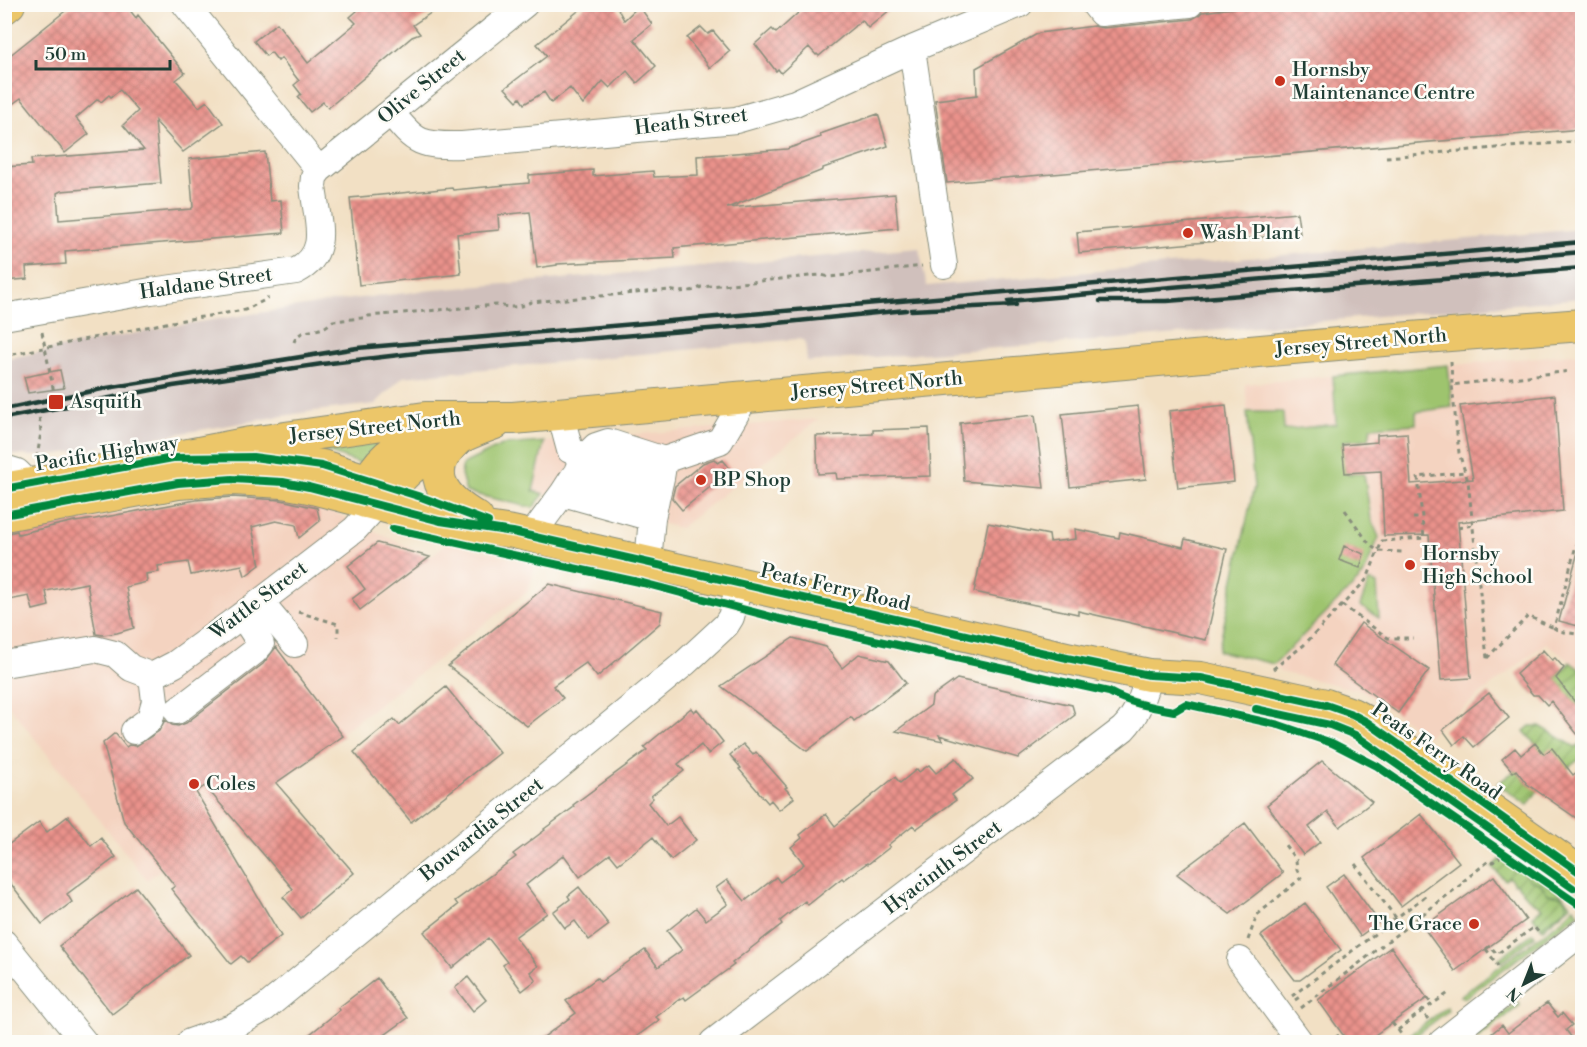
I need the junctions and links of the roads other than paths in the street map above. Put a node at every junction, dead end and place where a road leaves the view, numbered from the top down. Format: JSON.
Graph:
{"nodes":[{"id":1,"x":9,"y":4,"type":"edge"},
{"id":2,"x":185,"y":4,"type":"edge"},
{"id":3,"x":525,"y":4,"type":"edge"},
{"id":4,"x":1020,"y":4,"type":"edge"},
{"id":5,"x":1094,"y":4,"type":"edge"},
{"id":6,"x":1190,"y":4,"type":"edge"},
{"id":7,"x":4,"y":8,"type":"edge"},
{"id":8,"x":912,"y":49,"type":"junction"},
{"id":9,"x":391,"y":112,"type":"junction"},
{"id":10,"x":319,"y":170,"type":"junction"},
{"id":11,"x":944,"y":265,"type":"road end"},
{"id":12,"x":4,"y":317,"type":"edge"},
{"id":13,"x":1582,"y":325,"type":"edge"},
{"id":14,"x":745,"y":398,"type":"junction"},
{"id":15,"x":560,"y":413,"type":"junction"},
{"id":16,"x":467,"y":427,"type":"junction"},
{"id":17,"x":173,"y":458,"type":"junction"},
{"id":18,"x":574,"y":475,"type":"junction"},
{"id":19,"x":22,"y":482,"type":"edge"},
{"id":20,"x":658,"y":489,"type":"junction"},
{"id":21,"x":373,"y":500,"type":"junction"},
{"id":22,"x":4,"y":515,"type":"edge"},
{"id":23,"x":477,"y":518,"type":"junction"},
{"id":24,"x":522,"y":534,"type":"junction"},
{"id":25,"x":648,"y":562,"type":"junction"},
{"id":26,"x":740,"y":583,"type":"junction"},
{"id":27,"x":251,"y":609,"type":"junction"},
{"id":28,"x":295,"y":644,"type":"dead end"},
{"id":29,"x":4,"y":664,"type":"edge"},
{"id":30,"x":1149,"y":675,"type":"junction"},
{"id":31,"x":152,"y":676,"type":"junction"},
{"id":32,"x":177,"y":711,"type":"dead end"},
{"id":33,"x":134,"y":731,"type":"dead end"},
{"id":34,"x":1582,"y":874,"type":"edge"},
{"id":35,"x":1582,"y":895,"type":"edge"},
{"id":36,"x":1582,"y":932,"type":"edge"},
{"id":37,"x":4,"y":943,"type":"edge"},
{"id":38,"x":1243,"y":951,"type":"road end"},
{"id":39,"x":84,"y":1042,"type":"edge"},
{"id":40,"x":190,"y":1042,"type":"edge"},
{"id":41,"x":713,"y":1042,"type":"edge"},
{"id":42,"x":1300,"y":1042,"type":"edge"},
{"id":43,"x":1442,"y":1042,"type":"edge"}],
"edges":[{"from":1,"to":7,"type":"main road"},
{"from":2,"to":10,"type":"street"},
{"from":3,"to":9,"type":"street","name":"Olive Street"},
{"from":4,"to":8,"type":"street","name":"Heath Street"},
{"from":5,"to":6,"type":"street"},
{"from":8,"to":9,"type":"street","name":"Heath Street"},
{"from":8,"to":11,"type":"street"},
{"from":9,"to":10,"type":"street","name":"Olive Street"},
{"from":10,"to":12,"type":"street","name":"Haldane Street"},
{"from":13,"to":14,"type":"main road","name":"Jersey Street North"},
{"from":14,"to":15,"type":"main road","name":"Jersey Street North"},
{"from":14,"to":20,"type":"street"},
{"from":15,"to":16,"type":"main road","name":"Jersey Street North"},
{"from":15,"to":18,"type":"street"},
{"from":16,"to":17,"type":"main road","name":"Jersey Street North"},
{"from":16,"to":21,"type":"main road"},
{"from":16,"to":23,"type":"main road"},
{"from":17,"to":19,"type":"main road","name":"Pacific Highway"},
{"from":17,"to":21,"type":"main road","name":"Pacific Highway"},
{"from":18,"to":20,"type":"street"},
{"from":18,"to":20,"type":"street"},
{"from":18,"to":24,"type":"street"},
{"from":19,"to":21,"type":"main road","name":"Pacific Highway"},
{"from":19,"to":22,"type":"main road","name":"Pacific Highway"},
{"from":20,"to":25,"type":"street"},
{"from":21,"to":23,"type":"main road","name":"Peats Ferry Road"},
{"from":21,"to":24,"type":"main road","name":"Peats Ferry Road"},
{"from":21,"to":27,"type":"street","name":"Wattle Street"},
{"from":23,"to":24,"type":"main road","name":"Peats Ferry Road"},
{"from":24,"to":25,"type":"main road","name":"Peats Ferry Road"},
{"from":25,"to":26,"type":"main road","name":"Peats Ferry Road"},
{"from":26,"to":30,"type":"main road","name":"Peats Ferry Road"},
{"from":26,"to":40,"type":"street","name":"Bouvardia Street"},
{"from":27,"to":28,"type":"street"},
{"from":27,"to":31,"type":"street","name":"Wattle Street"},
{"from":27,"to":32,"type":"street"},
{"from":29,"to":31,"type":"street"},
{"from":30,"to":34,"type":"main road","name":"Peats Ferry Road"},
{"from":30,"to":35,"type":"main road","name":"Peats Ferry Road"},
{"from":30,"to":41,"type":"street","name":"Hyacinth Street"},
{"from":31,"to":33,"type":"street"},
{"from":36,"to":43,"type":"street"},
{"from":37,"to":39,"type":"street"},
{"from":38,"to":42,"type":"street"}]}
